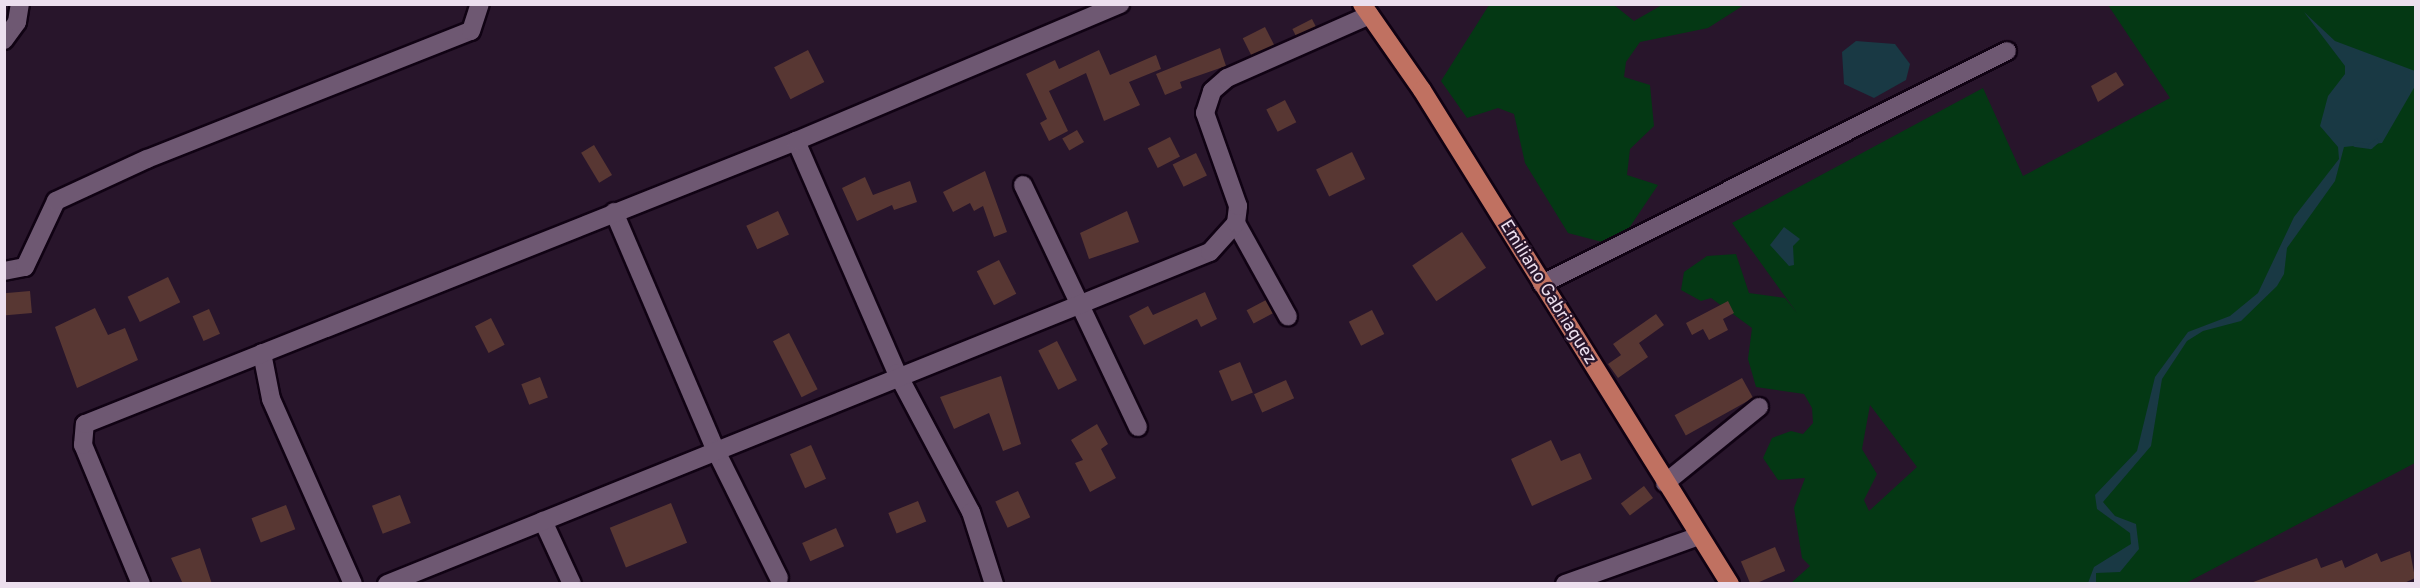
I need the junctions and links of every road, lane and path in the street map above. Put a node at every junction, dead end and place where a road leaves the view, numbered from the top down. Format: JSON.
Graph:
{"nodes":[{"id":1,"x":20,"y":4,"type":"edge"},
{"id":2,"x":480,"y":4,"type":"edge"},
{"id":3,"x":1120,"y":4,"type":"edge"},
{"id":4,"x":1366,"y":10,"type":"edge"},
{"id":5,"x":4,"y":40,"type":"edge"},
{"id":6,"x":2007,"y":51,"type":"dead end"},
{"id":7,"x":796,"y":141,"type":"junction"},
{"id":8,"x":1023,"y":185,"type":"dead end"},
{"id":9,"x":614,"y":212,"type":"junction"},
{"id":10,"x":1236,"y":223,"type":"junction"},
{"id":11,"x":4,"y":271,"type":"edge"},
{"id":12,"x":1542,"y":284,"type":"junction"},
{"id":13,"x":1082,"y":303,"type":"junction"},
{"id":14,"x":1288,"y":317,"type":"dead end"},
{"id":15,"x":262,"y":354,"type":"junction"},
{"id":16,"x":897,"y":373,"type":"junction"},
{"id":17,"x":1759,"y":407,"type":"dead end"},
{"id":18,"x":1138,"y":427,"type":"dead end"},
{"id":19,"x":716,"y":448,"type":"junction"},
{"id":20,"x":1665,"y":483,"type":"junction"},
{"id":21,"x":543,"y":521,"type":"junction"},
{"id":22,"x":1699,"y":536,"type":"junction"},
{"id":23,"x":779,"y":578,"type":"dead end"},
{"id":24,"x":141,"y":584,"type":"edge"},
{"id":25,"x":353,"y":584,"type":"edge"},
{"id":26,"x":387,"y":584,"type":"edge"},
{"id":27,"x":572,"y":584,"type":"edge"},
{"id":28,"x":994,"y":584,"type":"edge"},
{"id":29,"x":1565,"y":584,"type":"edge"},
{"id":30,"x":1730,"y":584,"type":"edge"}],
"edges":[{"from":1,"to":5,"type":"street"},
{"from":2,"to":11,"type":"street"},
{"from":3,"to":7,"type":"street"},
{"from":4,"to":10,"type":"street"},
{"from":4,"to":12,"type":"main road","name":"Emiliano Gabriaguez"},
{"from":6,"to":12,"type":"street"},
{"from":7,"to":9,"type":"street"},
{"from":7,"to":16,"type":"street"},
{"from":8,"to":13,"type":"street"},
{"from":9,"to":15,"type":"street"},
{"from":9,"to":19,"type":"street"},
{"from":10,"to":13,"type":"street"},
{"from":10,"to":14,"type":"street"},
{"from":12,"to":20,"type":"main road","name":"Emiliano Gabriaguez"},
{"from":13,"to":16,"type":"street"},
{"from":13,"to":18,"type":"street"},
{"from":15,"to":24,"type":"street"},
{"from":15,"to":25,"type":"street"},
{"from":16,"to":19,"type":"street"},
{"from":16,"to":28,"type":"street"},
{"from":17,"to":20,"type":"street"},
{"from":19,"to":21,"type":"street"},
{"from":19,"to":23,"type":"street"},
{"from":20,"to":22,"type":"main road","name":"Emiliano Gabriaguez"},
{"from":21,"to":26,"type":"street"},
{"from":21,"to":27,"type":"street"},
{"from":22,"to":29,"type":"street"},
{"from":22,"to":30,"type":"main road","name":"Emiliano Gabriaguez"}]}
